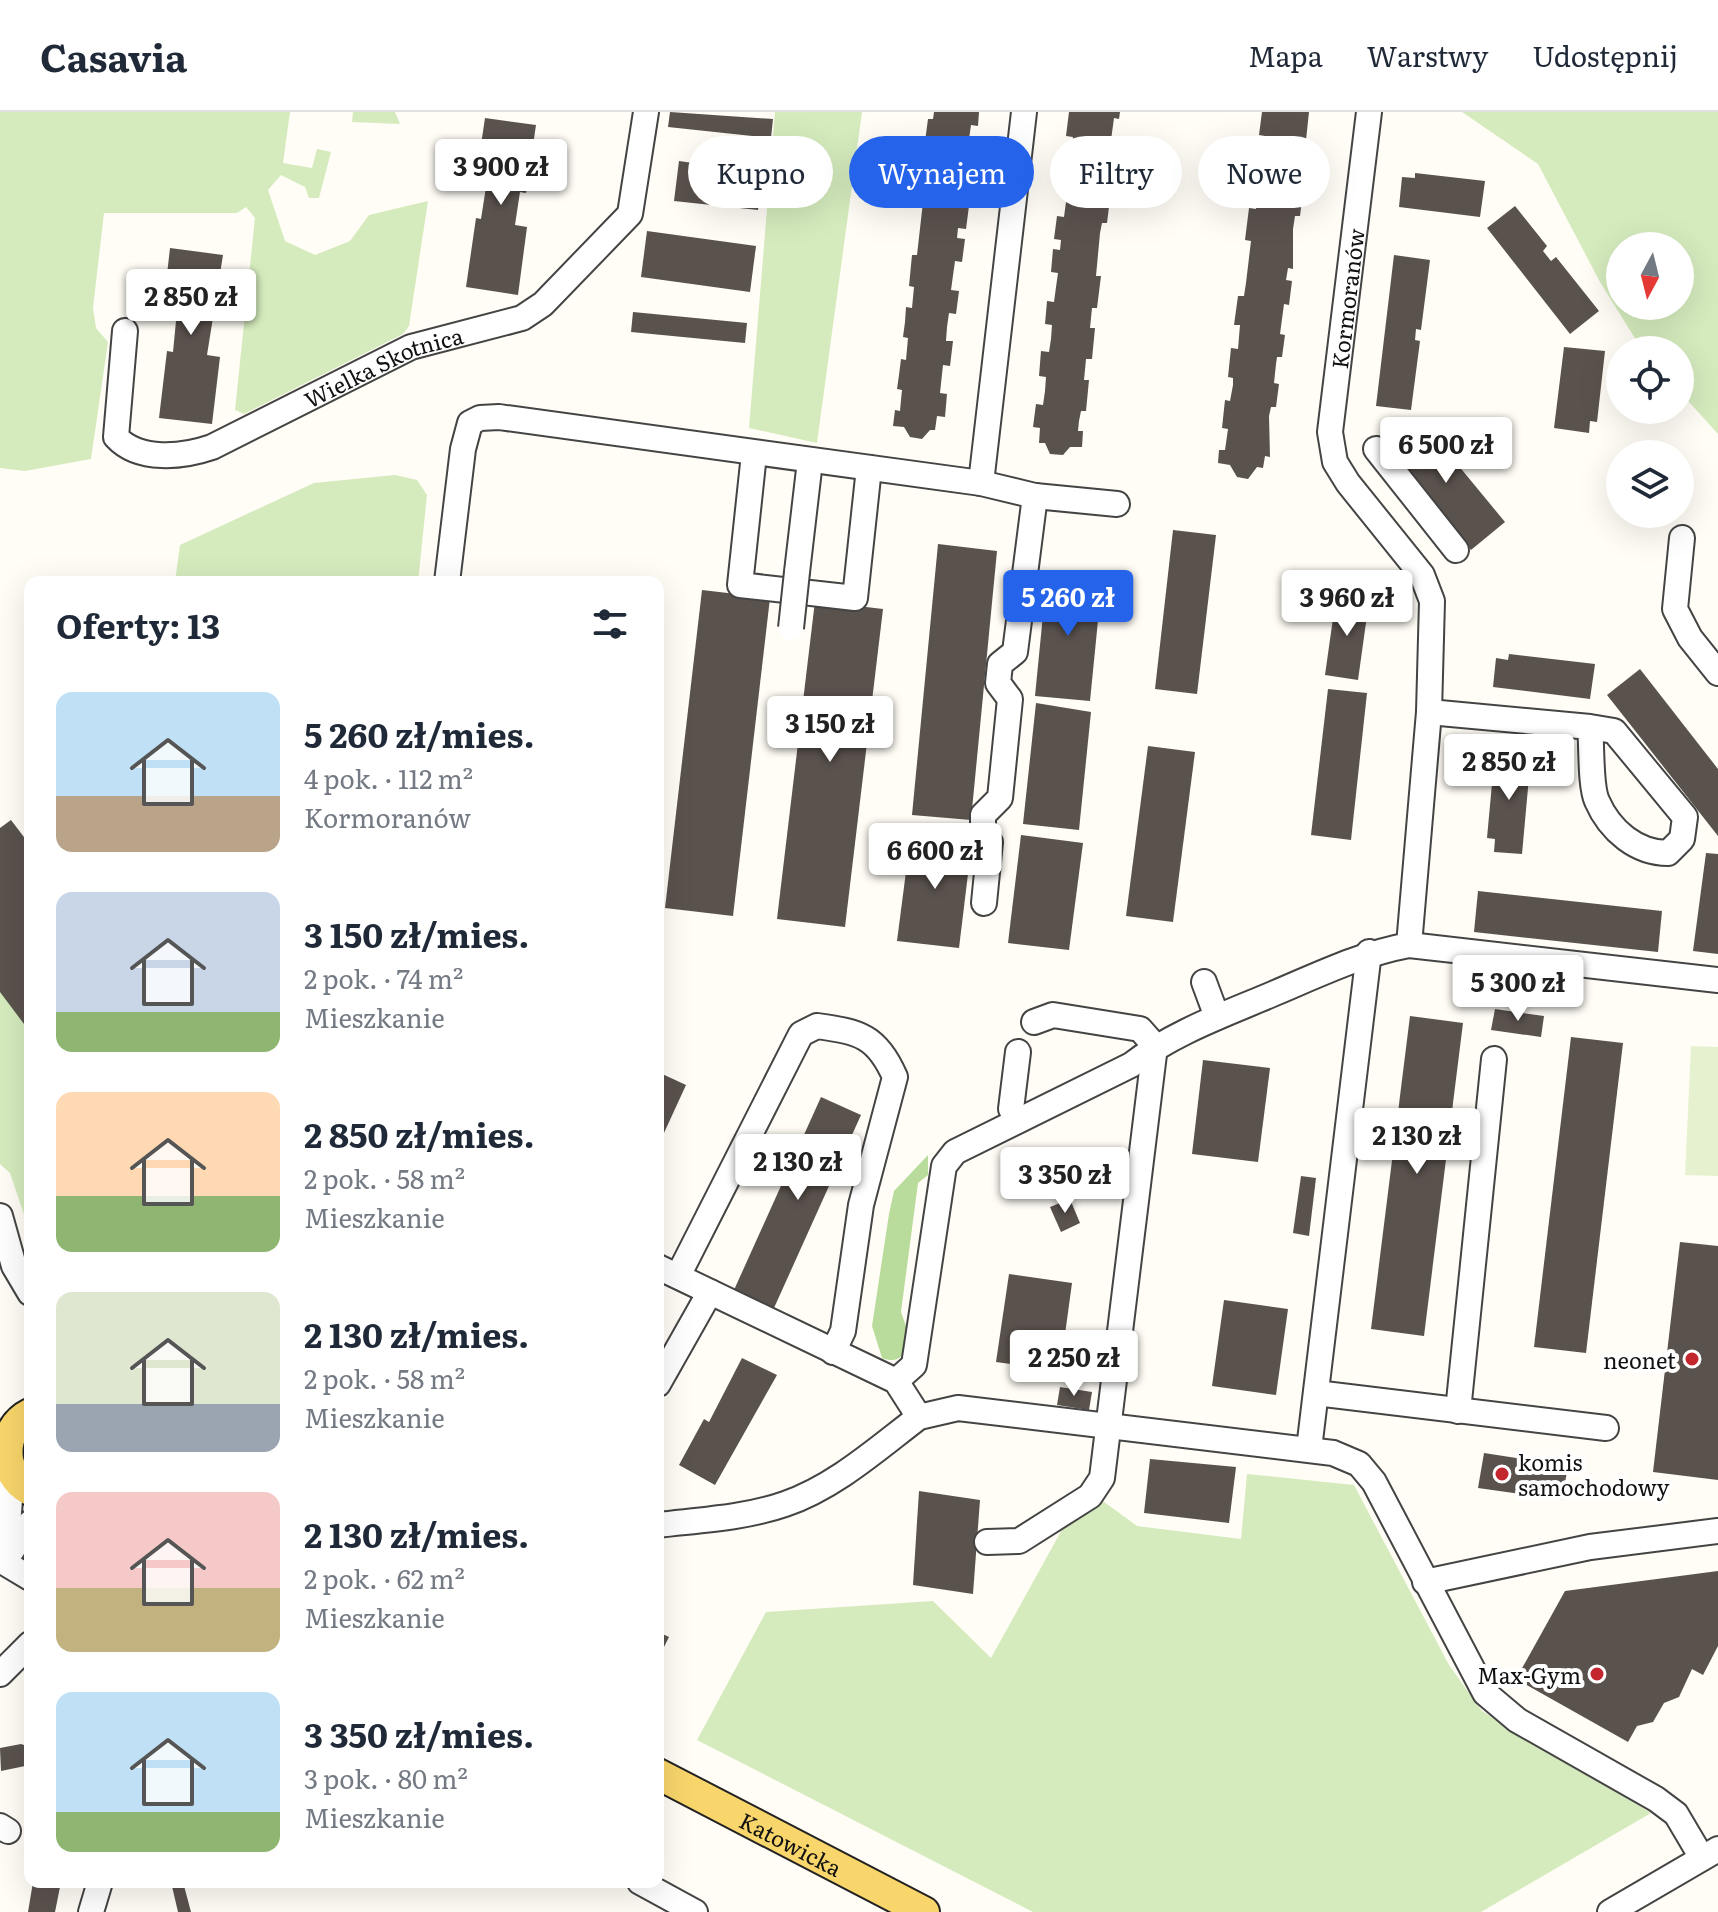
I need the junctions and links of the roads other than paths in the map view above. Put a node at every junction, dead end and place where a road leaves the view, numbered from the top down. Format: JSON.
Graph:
{"nodes":[{"id":1,"x":646,"y":112,"type":"edge"},
{"id":2,"x":1024,"y":112,"type":"edge"},
{"id":3,"x":1369,"y":112,"type":"edge"},
{"id":4,"x":125,"y":331,"type":"dead end"},
{"id":5,"x":1376,"y":449,"type":"dead end"},
{"id":6,"x":754,"y":454,"type":"junction"},
{"id":7,"x":810,"y":461,"type":"junction"},
{"id":8,"x":869,"y":468,"type":"junction"},
{"id":9,"x":981,"y":483,"type":"junction"},
{"id":10,"x":1035,"y":496,"type":"junction"},
{"id":11,"x":1416,"y":500,"type":"junction"},
{"id":12,"x":1117,"y":504,"type":"dead end"},
{"id":13,"x":1383,"y":526,"type":"junction"},
{"id":14,"x":1682,"y":538,"type":"dead end"},
{"id":15,"x":1456,"y":550,"type":"dead end"},
{"id":16,"x":448,"y":576,"type":"edge"},
{"id":17,"x":791,"y":628,"type":"dead end"},
{"id":18,"x":1718,"y":673,"type":"edge"},
{"id":19,"x":1429,"y":712,"type":"junction"},
{"id":20,"x":1590,"y":727,"type":"junction"},
{"id":21,"x":984,"y":903,"type":"dead end"},
{"id":22,"x":1409,"y":945,"type":"junction"},
{"id":23,"x":1369,"y":952,"type":"junction"},
{"id":24,"x":1718,"y":980,"type":"edge"},
{"id":25,"x":1204,"y":982,"type":"dead end"},
{"id":26,"x":1217,"y":1017,"type":"junction"},
{"id":27,"x":1034,"y":1022,"type":"dead end"},
{"id":28,"x":1155,"y":1046,"type":"junction"},
{"id":29,"x":1018,"y":1052,"type":"dead end"},
{"id":30,"x":1494,"y":1059,"type":"dead end"},
{"id":31,"x":1017,"y":1121,"type":"junction"},
{"id":32,"x":0,"y":1216,"type":"edge"},
{"id":33,"x":668,"y":1271,"type":"edge"},
{"id":34,"x":24,"y":1283,"type":"edge"},
{"id":35,"x":710,"y":1292,"type":"junction"},
{"id":36,"x":833,"y":1352,"type":"junction"},
{"id":37,"x":664,"y":1373,"type":"edge"},
{"id":38,"x":896,"y":1381,"type":"junction"},
{"id":39,"x":1316,"y":1393,"type":"junction"},
{"id":40,"x":1458,"y":1411,"type":"junction"},
{"id":41,"x":919,"y":1417,"type":"junction"},
{"id":42,"x":16,"y":1419,"type":"edge"},
{"id":43,"x":1107,"y":1427,"type":"junction"},
{"id":44,"x":1606,"y":1428,"type":"dead end"},
{"id":45,"x":1309,"y":1449,"type":"junction"},
{"id":46,"x":12,"y":1469,"type":"edge"},
{"id":47,"x":664,"y":1524,"type":"edge"},
{"id":48,"x":24,"y":1531,"type":"edge"},
{"id":49,"x":1718,"y":1531,"type":"edge"},
{"id":50,"x":987,"y":1542,"type":"dead end"},
{"id":51,"x":3,"y":1560,"type":"edge"},
{"id":52,"x":24,"y":1574,"type":"edge"},
{"id":53,"x":1425,"y":1582,"type":"junction"},
{"id":54,"x":24,"y":1650,"type":"edge"},
{"id":55,"x":0,"y":1674,"type":"edge"},
{"id":56,"x":664,"y":1777,"type":"edge"},
{"id":57,"x":1710,"y":1853,"type":"edge"},
{"id":58,"x":98,"y":1888,"type":"edge"},
{"id":59,"x":651,"y":1888,"type":"edge"},
{"id":60,"x":91,"y":1912,"type":"edge"},
{"id":61,"x":695,"y":1912,"type":"edge"},
{"id":62,"x":924,"y":1912,"type":"edge"},
{"id":63,"x":1610,"y":1912,"type":"edge"}],
"edges":[{"from":1,"to":4,"type":"street","name":"Wielka Skotnica"},
{"from":2,"to":9,"type":"street"},
{"from":3,"to":13,"type":"street","name":"Kormoranów"},
{"from":5,"to":11,"type":"street"},
{"from":6,"to":7,"type":"street"},
{"from":6,"to":8,"type":"street"},
{"from":6,"to":16,"type":"street"},
{"from":7,"to":8,"type":"street"},
{"from":7,"to":17,"type":"street","bridge":true},
{"from":8,"to":9,"type":"street"},
{"from":9,"to":10,"type":"street"},
{"from":10,"to":12,"type":"street"},
{"from":10,"to":21,"type":"street"},
{"from":11,"to":13,"type":"street"},
{"from":11,"to":15,"type":"street"},
{"from":13,"to":19,"type":"street","name":"Kormoranów"},
{"from":14,"to":18,"type":"street"},
{"from":19,"to":20,"type":"street"},
{"from":19,"to":22,"type":"street","name":"Kormoranów"},
{"from":20,"to":20,"type":"street"},
{"from":22,"to":23,"type":"street"},
{"from":22,"to":24,"type":"street"},
{"from":23,"to":26,"type":"street"},
{"from":23,"to":39,"type":"street"},
{"from":25,"to":26,"type":"street"},
{"from":26,"to":28,"type":"street"},
{"from":27,"to":28,"type":"street"},
{"from":28,"to":31,"type":"street"},
{"from":28,"to":43,"type":"street"},
{"from":29,"to":31,"type":"street"},
{"from":30,"to":40,"type":"street"},
{"from":31,"to":38,"type":"street"},
{"from":32,"to":34,"type":"street"},
{"from":33,"to":35,"type":"street"},
{"from":33,"to":36,"type":"street"},
{"from":35,"to":36,"type":"street"},
{"from":35,"to":37,"type":"street"},
{"from":36,"to":38,"type":"street"},
{"from":38,"to":41,"type":"street"},
{"from":39,"to":40,"type":"street"},
{"from":39,"to":45,"type":"street"},
{"from":40,"to":44,"type":"street"},
{"from":41,"to":43,"type":"street"},
{"from":41,"to":47,"type":"street"},
{"from":42,"to":46,"type":"main road"},
{"from":43,"to":45,"type":"street"},
{"from":43,"to":50,"type":"street"},
{"from":45,"to":53,"type":"street"},
{"from":46,"to":51,"type":"street"},
{"from":48,"to":51,"type":"street"},
{"from":49,"to":53,"type":"street"},
{"from":51,"to":52,"type":"street"},
{"from":53,"to":57,"type":"street"},
{"from":54,"to":55,"type":"street"},
{"from":56,"to":62,"type":"main road","name":"Katowicka"},
{"from":57,"to":63,"type":"street"},
{"from":58,"to":60,"type":"street"},
{"from":59,"to":61,"type":"street"}]}
